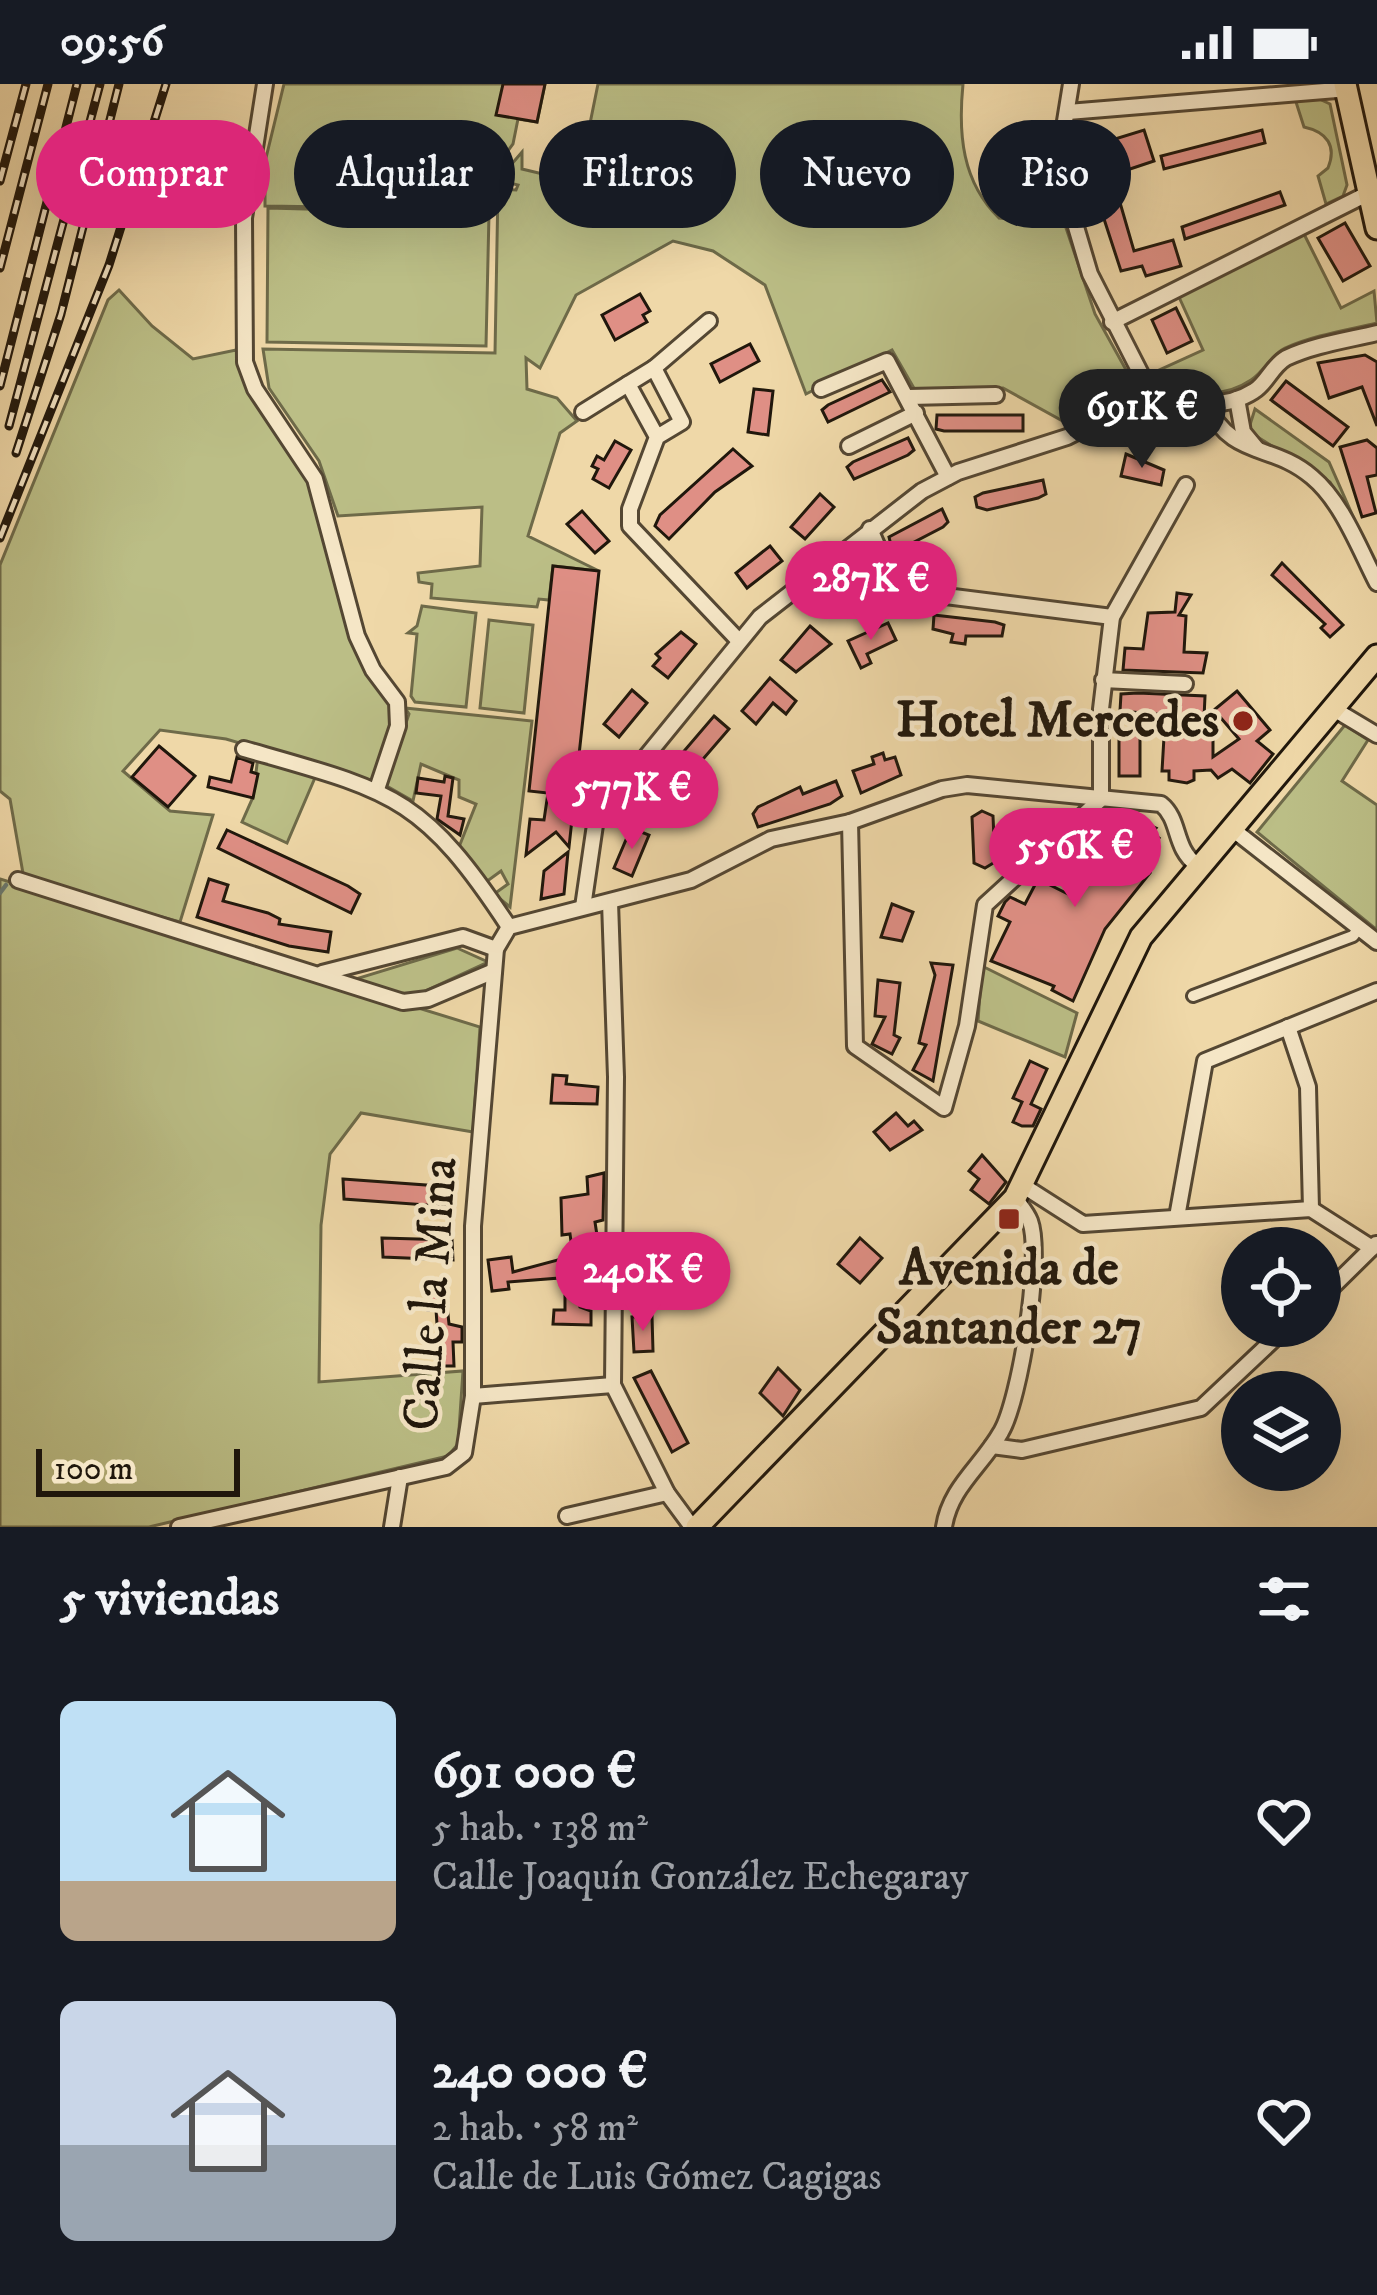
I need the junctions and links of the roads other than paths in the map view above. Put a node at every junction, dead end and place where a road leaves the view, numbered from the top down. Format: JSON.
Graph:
{"nodes":[{"id":1,"x":266,"y":84,"type":"edge"},
{"id":2,"x":1071,"y":84,"type":"edge"},
{"id":3,"x":1348,"y":86,"type":"edge"},
{"id":4,"x":1068,"y":112,"type":"junction"},
{"id":5,"x":1369,"y":193,"type":"junction"},
{"id":6,"x":1377,"y":228,"type":"edge"},
{"id":7,"x":709,"y":321,"type":"dead end"},
{"id":8,"x":1112,"y":322,"type":"junction"},
{"id":9,"x":1377,"y":333,"type":"edge"},
{"id":10,"x":654,"y":368,"type":"junction"},
{"id":11,"x":628,"y":384,"type":"junction"},
{"id":12,"x":1145,"y":388,"type":"junction"},
{"id":13,"x":821,"y":389,"type":"dead end"},
{"id":14,"x":996,"y":395,"type":"dead end"},
{"id":15,"x":909,"y":397,"type":"junction"},
{"id":16,"x":1237,"y":399,"type":"junction"},
{"id":17,"x":1206,"y":404,"type":"junction"},
{"id":18,"x":583,"y":412,"type":"dead end"},
{"id":19,"x":916,"y":413,"type":"junction"},
{"id":20,"x":658,"y":437,"type":"junction"},
{"id":21,"x":849,"y":446,"type":"dead end"},
{"id":22,"x":1257,"y":449,"type":"junction"},
{"id":23,"x":948,"y":477,"type":"junction"},
{"id":24,"x":1186,"y":485,"type":"dead end"},
{"id":25,"x":870,"y":529,"type":"junction"},
{"id":26,"x":1377,"y":583,"type":"edge"},
{"id":27,"x":1112,"y":616,"type":"junction"},
{"id":28,"x":1377,"y":634,"type":"edge"},
{"id":29,"x":739,"y":641,"type":"junction"},
{"id":30,"x":1377,"y":656,"type":"edge"},
{"id":31,"x":1103,"y":680,"type":"junction"},
{"id":32,"x":1185,"y":684,"type":"dead end"},
{"id":33,"x":1332,"y":708,"type":"junction"},
{"id":34,"x":1377,"y":735,"type":"edge"},
{"id":35,"x":244,"y":749,"type":"dead end"},
{"id":36,"x":377,"y":789,"type":"junction"},
{"id":37,"x":1264,"y":789,"type":"junction"},
{"id":38,"x":1101,"y":799,"type":"junction"},
{"id":39,"x":850,"y":822,"type":"junction"},
{"id":40,"x":1231,"y":827,"type":"junction"},
{"id":41,"x":1197,"y":865,"type":"junction"},
{"id":42,"x":17,"y":880,"type":"dead end"},
{"id":43,"x":610,"y":902,"type":"junction"},
{"id":44,"x":583,"y":907,"type":"junction"},
{"id":45,"x":509,"y":927,"type":"junction"},
{"id":46,"x":1359,"y":928,"type":"junction"},
{"id":47,"x":1377,"y":942,"type":"edge"},
{"id":48,"x":496,"y":950,"type":"junction"},
{"id":49,"x":494,"y":971,"type":"junction"},
{"id":50,"x":320,"y":974,"type":"junction"},
{"id":51,"x":1377,"y":991,"type":"edge"},
{"id":52,"x":1193,"y":996,"type":"dead end"},
{"id":53,"x":1288,"y":1027,"type":"junction"},
{"id":54,"x":1019,"y":1191,"type":"junction"},
{"id":55,"x":1312,"y":1209,"type":"junction"},
{"id":56,"x":1177,"y":1216,"type":"junction"},
{"id":57,"x":1374,"y":1245,"type":"edge"},
{"id":58,"x":1341,"y":1278,"type":"edge"},
{"id":59,"x":1266,"y":1347,"type":"edge"},
{"id":60,"x":613,"y":1384,"type":"junction"},
{"id":61,"x":472,"y":1396,"type":"junction"},
{"id":62,"x":992,"y":1446,"type":"junction"},
{"id":63,"x":400,"y":1477,"type":"junction"},
{"id":64,"x":667,"y":1493,"type":"junction"},
{"id":65,"x":567,"y":1516,"type":"dead end"},
{"id":66,"x":179,"y":1527,"type":"edge"},
{"id":67,"x":392,"y":1527,"type":"edge"},
{"id":68,"x":694,"y":1527,"type":"edge"},
{"id":69,"x":944,"y":1527,"type":"edge"}],
"edges":[{"from":1,"to":36,"type":"street"},
{"from":2,"to":4,"type":"street"},
{"from":3,"to":4,"type":"street"},
{"from":3,"to":5,"type":"main road"},
{"from":4,"to":8,"type":"street"},
{"from":5,"to":6,"type":"main road"},
{"from":5,"to":8,"type":"street"},
{"from":7,"to":10,"type":"street"},
{"from":8,"to":12,"type":"street"},
{"from":9,"to":16,"type":"street"},
{"from":10,"to":11,"type":"street"},
{"from":10,"to":20,"type":"street"},
{"from":11,"to":18,"type":"street"},
{"from":11,"to":20,"type":"street"},
{"from":12,"to":17,"type":"street"},
{"from":12,"to":23,"type":"street"},
{"from":13,"to":15,"type":"street"},
{"from":14,"to":15,"type":"street"},
{"from":15,"to":19,"type":"street"},
{"from":16,"to":17,"type":"street"},
{"from":16,"to":22,"type":"street"},
{"from":17,"to":22,"type":"street"},
{"from":19,"to":21,"type":"street"},
{"from":19,"to":23,"type":"street"},
{"from":20,"to":29,"type":"street"},
{"from":22,"to":26,"type":"street"},
{"from":23,"to":25,"type":"street"},
{"from":24,"to":27,"type":"street"},
{"from":25,"to":27,"type":"street"},
{"from":25,"to":29,"type":"street"},
{"from":27,"to":31,"type":"street"},
{"from":28,"to":37,"type":"main road"},
{"from":29,"to":44,"type":"street"},
{"from":30,"to":33,"type":"main road"},
{"from":31,"to":32,"type":"street"},
{"from":31,"to":38,"type":"street"},
{"from":33,"to":34,"type":"street"},
{"from":33,"to":37,"type":"main road"},
{"from":35,"to":36,"type":"street"},
{"from":36,"to":45,"type":"street"},
{"from":37,"to":40,"type":"main road"},
{"from":38,"to":39,"type":"street"},
{"from":38,"to":39,"type":"street"},
{"from":38,"to":41,"type":"street"},
{"from":39,"to":43,"type":"street"},
{"from":40,"to":41,"type":"main road"},
{"from":40,"to":46,"type":"street"},
{"from":41,"to":54,"type":"main road"},
{"from":42,"to":50,"type":"street"},
{"from":43,"to":44,"type":"street"},
{"from":43,"to":60,"type":"street"},
{"from":44,"to":45,"type":"street"},
{"from":45,"to":48,"type":"street","name":"Calle la Mina"},
{"from":46,"to":47,"type":"street"},
{"from":46,"to":52,"type":"street"},
{"from":48,"to":49,"type":"street","name":"Calle la Mina"},
{"from":48,"to":50,"type":"street"},
{"from":49,"to":50,"type":"street"},
{"from":49,"to":61,"type":"street","name":"Calle la Mina"},
{"from":51,"to":53,"type":"street"},
{"from":53,"to":55,"type":"street"},
{"from":53,"to":56,"type":"street"},
{"from":54,"to":56,"type":"street"},
{"from":54,"to":62,"type":"street"},
{"from":54,"to":68,"type":"main road"},
{"from":55,"to":56,"type":"street"},
{"from":55,"to":57,"type":"street"},
{"from":57,"to":58,"type":"street"},
{"from":59,"to":62,"type":"street"},
{"from":60,"to":61,"type":"street"},
{"from":60,"to":64,"type":"street"},
{"from":61,"to":63,"type":"street","name":"Calle la Mina"},
{"from":62,"to":69,"type":"street"},
{"from":63,"to":66,"type":"street","name":"Calle la Mina"},
{"from":63,"to":67,"type":"street"},
{"from":64,"to":65,"type":"street"},
{"from":64,"to":68,"type":"street"}]}
